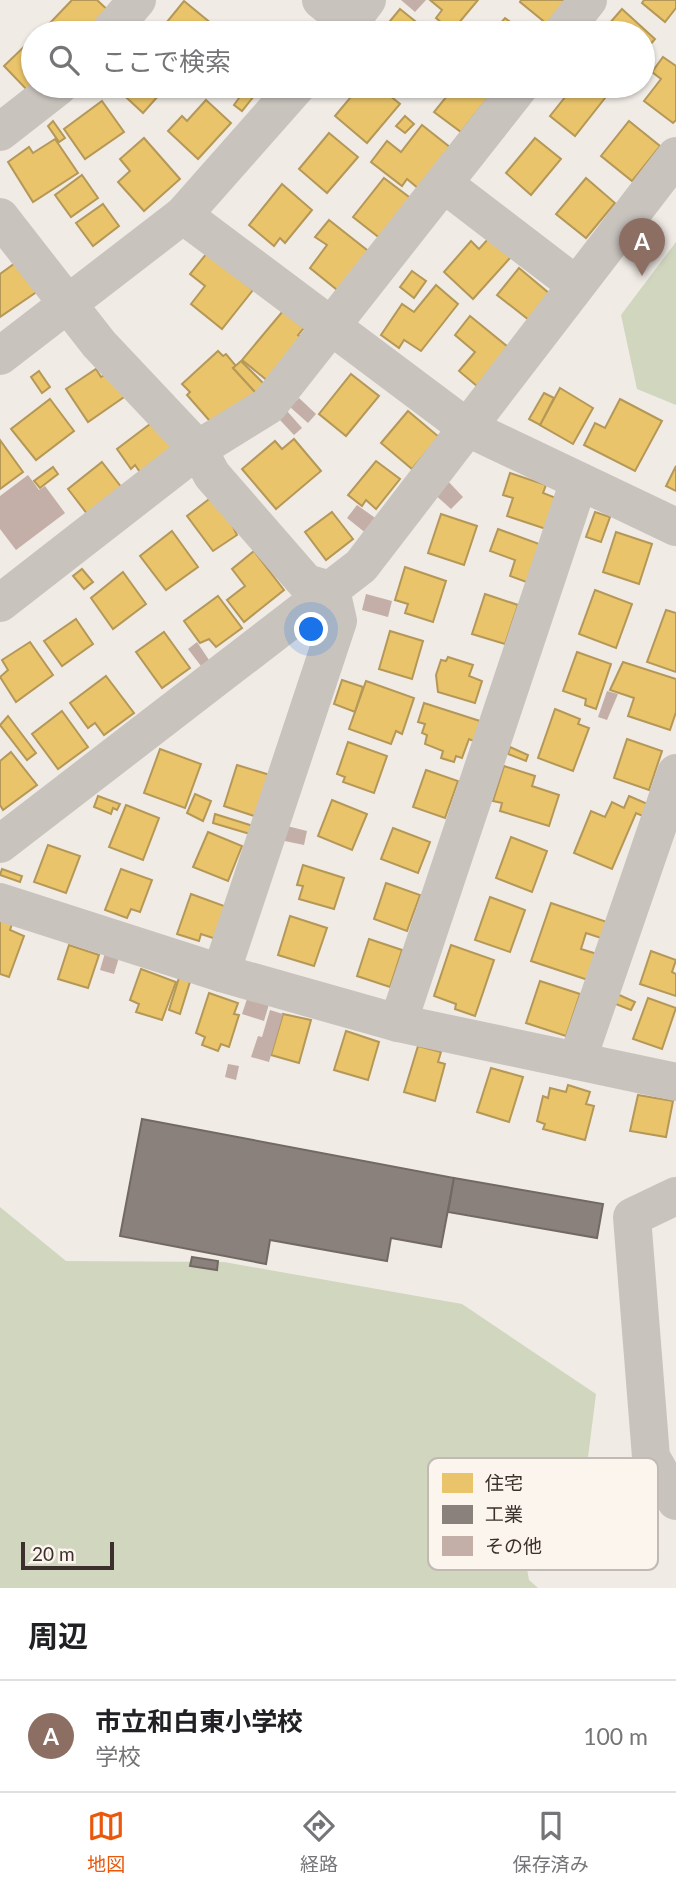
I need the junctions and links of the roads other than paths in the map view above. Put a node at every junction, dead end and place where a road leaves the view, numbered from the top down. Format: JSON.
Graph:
{"nodes":[{"id":1,"x":137,"y":0,"type":"edge"},
{"id":2,"x":321,"y":0,"type":"edge"},
{"id":3,"x":588,"y":0,"type":"edge"},
{"id":4,"x":353,"y":19,"type":"edge"},
{"id":5,"x":119,"y":21,"type":"edge"},
{"id":6,"x":571,"y":21,"type":"edge"},
{"id":7,"x":44,"y":98,"type":"edge"},
{"id":8,"x":287,"y":98,"type":"edge"},
{"id":9,"x":511,"y":98,"type":"edge"},
{"id":10,"x":0,"y":132,"type":"edge"},
{"id":11,"x":676,"y":156,"type":"edge"},
{"id":12,"x":444,"y":184,"type":"junction"},
{"id":13,"x":183,"y":215,"type":"junction"},
{"id":14,"x":0,"y":217,"type":"edge"},
{"id":15,"x":576,"y":285,"type":"junction"},
{"id":16,"x":68,"y":304,"type":"junction"},
{"id":17,"x":332,"y":326,"type":"junction"},
{"id":18,"x":0,"y":356,"type":"edge"},
{"id":19,"x":466,"y":427,"type":"junction"},
{"id":20,"x":198,"y":449,"type":"junction"},
{"id":21,"x":579,"y":481,"type":"junction"},
{"id":22,"x":676,"y":527,"type":"edge"},
{"id":23,"x":331,"y":590,"type":"junction"},
{"id":24,"x":0,"y":603,"type":"edge"},
{"id":25,"x":676,"y":773,"type":"edge"},
{"id":26,"x":0,"y":844,"type":"edge"},
{"id":27,"x":0,"y":902,"type":"edge"},
{"id":28,"x":221,"y":973,"type":"junction"},
{"id":29,"x":398,"y":1023,"type":"junction"},
{"id":30,"x":577,"y":1061,"type":"junction"},
{"id":31,"x":676,"y":1082,"type":"edge"},
{"id":32,"x":676,"y":1196,"type":"edge"},
{"id":33,"x":652,"y":1458,"type":"edge"},
{"id":34,"x":658,"y":1469,"type":"edge"},
{"id":35,"x":676,"y":1501,"type":"edge"}],
"edges":[{"from":1,"to":5,"type":"street"},
{"from":2,"to":4,"type":"street"},
{"from":3,"to":6,"type":"street"},
{"from":7,"to":10,"type":"street"},
{"from":8,"to":13,"type":"street"},
{"from":9,"to":12,"type":"street"},
{"from":11,"to":15,"type":"street"},
{"from":12,"to":15,"type":"street"},
{"from":12,"to":17,"type":"street"},
{"from":13,"to":16,"type":"street"},
{"from":13,"to":17,"type":"street"},
{"from":14,"to":16,"type":"street"},
{"from":15,"to":19,"type":"street"},
{"from":16,"to":18,"type":"street"},
{"from":16,"to":20,"type":"street"},
{"from":17,"to":19,"type":"street"},
{"from":17,"to":20,"type":"street"},
{"from":19,"to":21,"type":"street"},
{"from":19,"to":23,"type":"street"},
{"from":20,"to":23,"type":"street"},
{"from":20,"to":24,"type":"street"},
{"from":21,"to":22,"type":"street"},
{"from":21,"to":29,"type":"street"},
{"from":23,"to":26,"type":"street"},
{"from":23,"to":28,"type":"street"},
{"from":25,"to":30,"type":"street"},
{"from":27,"to":28,"type":"street"},
{"from":28,"to":29,"type":"street"},
{"from":29,"to":30,"type":"street"},
{"from":30,"to":31,"type":"street"},
{"from":32,"to":33,"type":"street"},
{"from":34,"to":35,"type":"street"}]}
